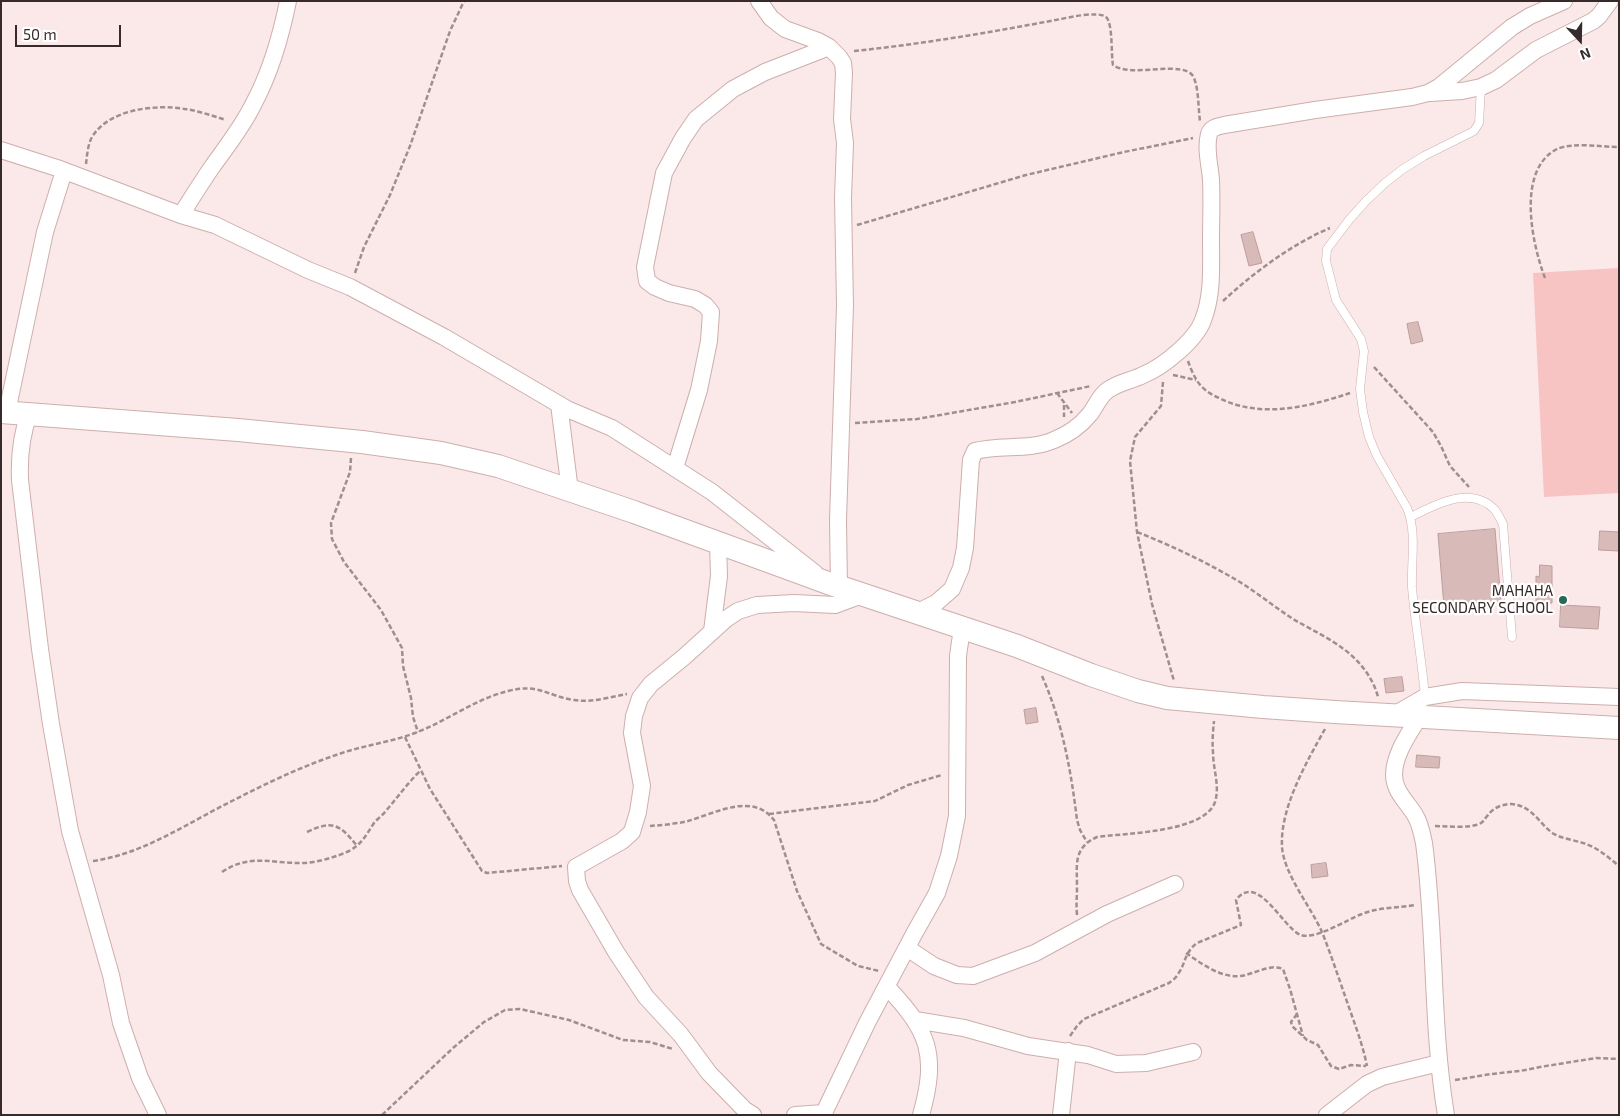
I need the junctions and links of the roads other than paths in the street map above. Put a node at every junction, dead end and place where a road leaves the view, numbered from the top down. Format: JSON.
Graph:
{"nodes":[{"id":1,"x":288,"y":1,"type":"edge"},
{"id":2,"x":759,"y":1,"type":"edge"},
{"id":3,"x":1564,"y":1,"type":"edge"},
{"id":4,"x":1610,"y":1,"type":"edge"},
{"id":5,"x":832,"y":50,"type":"junction"},
{"id":6,"x":1481,"y":87,"type":"junction"},
{"id":7,"x":1428,"y":93,"type":"junction"},
{"id":8,"x":1,"y":150,"type":"edge"},
{"id":9,"x":64,"y":171,"type":"junction"},
{"id":10,"x":181,"y":215,"type":"junction"},
{"id":11,"x":559,"y":404,"type":"junction"},
{"id":12,"x":12,"y":412,"type":"edge"},
{"id":13,"x":675,"y":468,"type":"junction"},
{"id":14,"x":570,"y":491,"type":"junction"},
{"id":15,"x":1411,"y":517,"type":"junction"},
{"id":16,"x":718,"y":543,"type":"junction"},
{"id":17,"x":833,"y":585,"type":"junction"},
{"id":18,"x":862,"y":595,"type":"junction"},
{"id":19,"x":916,"y":613,"type":"junction"},
{"id":20,"x":962,"y":628,"type":"junction"},
{"id":21,"x":712,"y":631,"type":"junction"},
{"id":22,"x":1512,"y":637,"type":"dead end"},
{"id":23,"x":1619,"y":697,"type":"edge"},
{"id":24,"x":1422,"y":707,"type":"junction"},
{"id":25,"x":1619,"y":728,"type":"edge"},
{"id":26,"x":1175,"y":884,"type":"dead end"},
{"id":27,"x":907,"y":948,"type":"junction"},
{"id":28,"x":890,"y":981,"type":"junction"},
{"id":29,"x":915,"y":1020,"type":"junction"},
{"id":30,"x":1064,"y":1051,"type":"junction"},
{"id":31,"x":1193,"y":1052,"type":"dead end"},
{"id":32,"x":1439,"y":1063,"type":"junction"},
{"id":33,"x":824,"y":1114,"type":"edge"},
{"id":34,"x":158,"y":1115,"type":"edge"},
{"id":35,"x":752,"y":1115,"type":"edge"},
{"id":36,"x":796,"y":1115,"type":"edge"},
{"id":37,"x":921,"y":1115,"type":"edge"},
{"id":38,"x":1061,"y":1115,"type":"edge"},
{"id":39,"x":1327,"y":1115,"type":"edge"},
{"id":40,"x":1446,"y":1115,"type":"edge"}],
"edges":[{"from":1,"to":10,"type":"street"},
{"from":2,"to":5,"type":"street"},
{"from":3,"to":7,"type":"street"},
{"from":4,"to":6,"type":"street"},
{"from":5,"to":13,"type":"street"},
{"from":5,"to":17,"type":"street"},
{"from":6,"to":7,"type":"street"},
{"from":6,"to":15,"type":"lane"},
{"from":7,"to":19,"type":"street"},
{"from":8,"to":9,"type":"street"},
{"from":9,"to":10,"type":"street"},
{"from":9,"to":12,"type":"street"},
{"from":10,"to":11,"type":"street"},
{"from":11,"to":13,"type":"street"},
{"from":11,"to":14,"type":"street"},
{"from":12,"to":14,"type":"main road"},
{"from":12,"to":34,"type":"street"},
{"from":13,"to":17,"type":"street"},
{"from":14,"to":16,"type":"main road"},
{"from":15,"to":22,"type":"lane"},
{"from":15,"to":24,"type":"lane"},
{"from":16,"to":17,"type":"main road"},
{"from":16,"to":21,"type":"street"},
{"from":17,"to":18,"type":"main road"},
{"from":18,"to":19,"type":"main road"},
{"from":18,"to":21,"type":"street"},
{"from":19,"to":20,"type":"main road"},
{"from":20,"to":24,"type":"main road"},
{"from":20,"to":27,"type":"street"},
{"from":21,"to":35,"type":"street"},
{"from":23,"to":24,"type":"street"},
{"from":24,"to":25,"type":"main road"},
{"from":24,"to":32,"type":"street"},
{"from":26,"to":27,"type":"street"},
{"from":27,"to":28,"type":"street"},
{"from":28,"to":29,"type":"street"},
{"from":28,"to":33,"type":"street"},
{"from":29,"to":30,"type":"street"},
{"from":29,"to":37,"type":"street"},
{"from":30,"to":31,"type":"street"},
{"from":30,"to":38,"type":"street"},
{"from":32,"to":39,"type":"street"},
{"from":32,"to":40,"type":"street"},
{"from":33,"to":36,"type":"street"}]}
